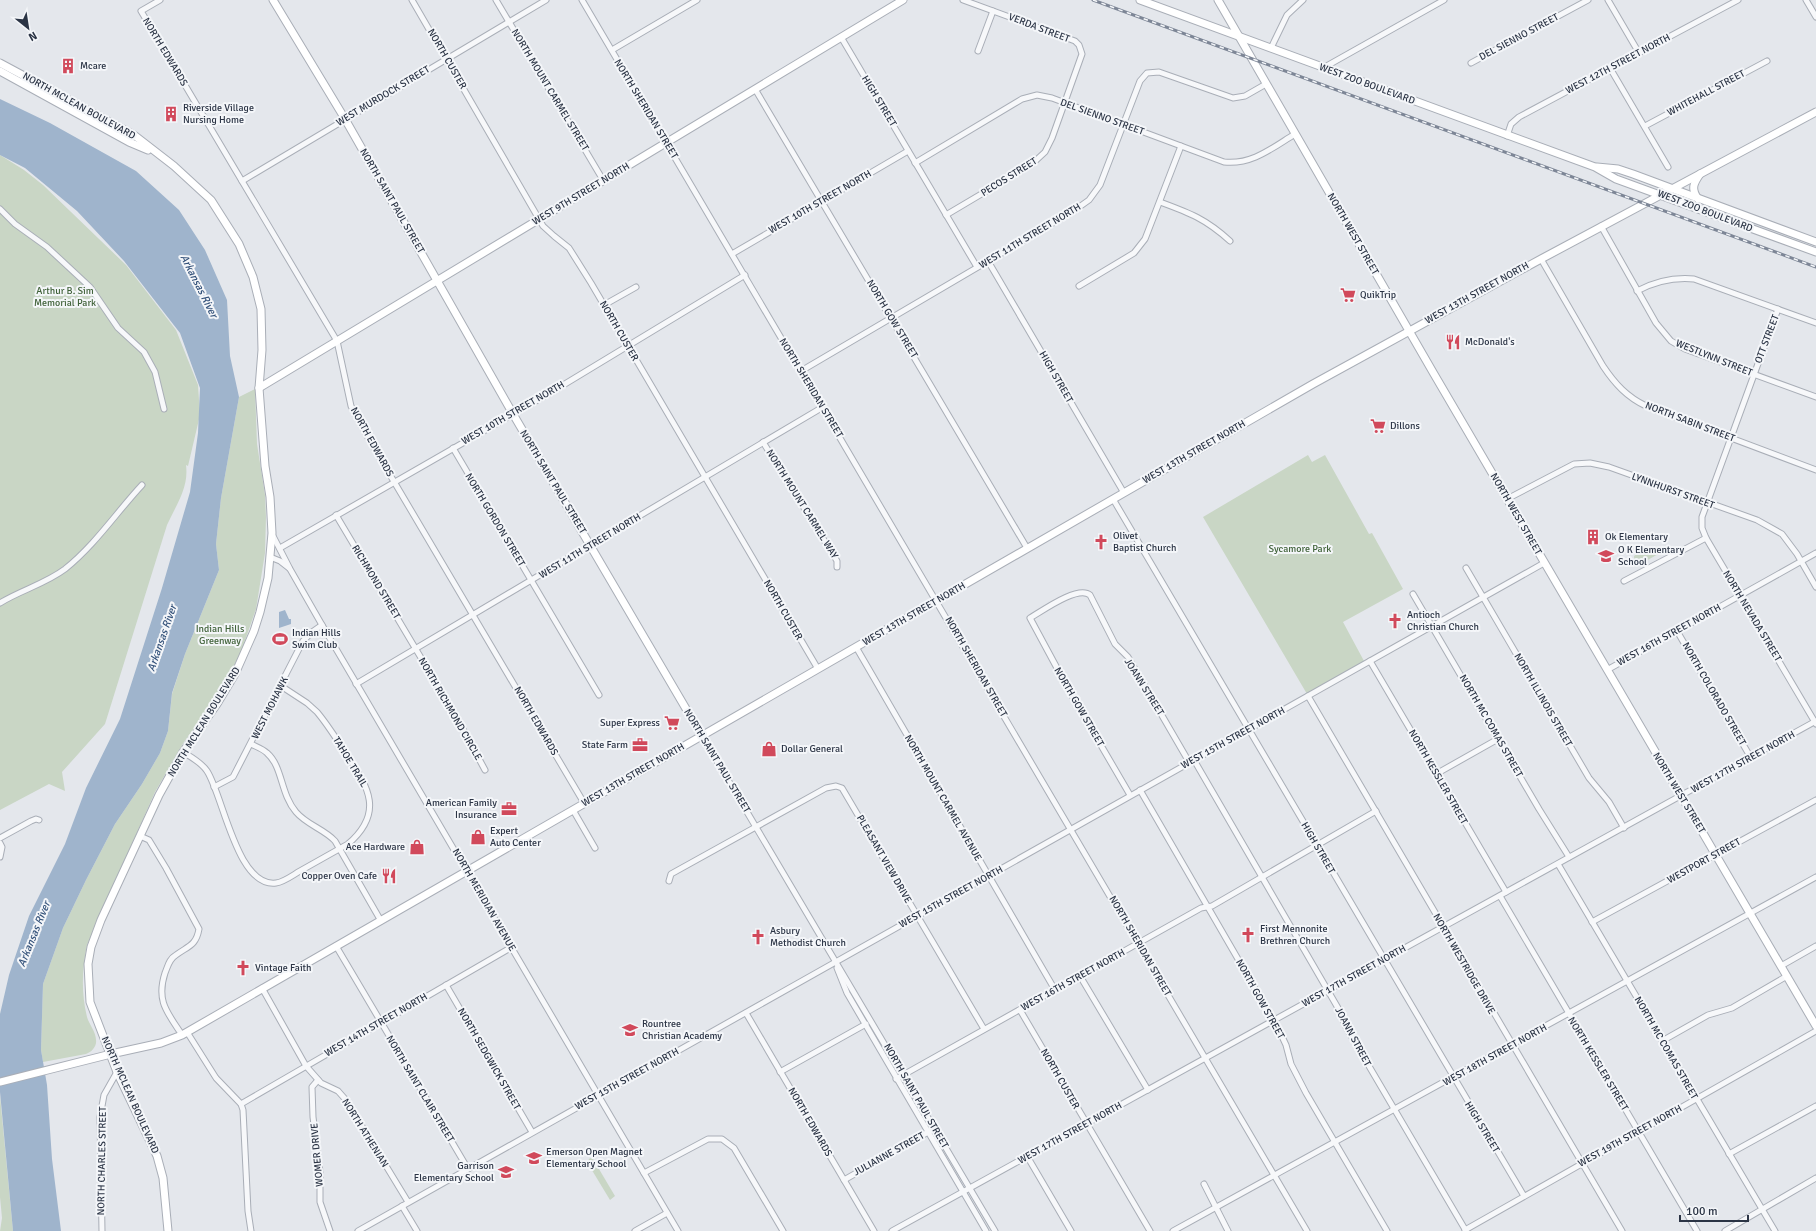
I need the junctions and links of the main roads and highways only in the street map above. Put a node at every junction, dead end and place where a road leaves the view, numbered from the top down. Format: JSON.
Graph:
{"nodes":[{"id":1,"x":273,"y":0,"type":"edge"},
{"id":2,"x":903,"y":0,"type":"edge"},
{"id":3,"x":1140,"y":0,"type":"edge"},
{"id":4,"x":1218,"y":0,"type":"edge"},
{"id":5,"x":1239,"y":36,"type":"junction"},
{"id":6,"x":0,"y":63,"type":"edge"},
{"id":7,"x":0,"y":71,"type":"edge"},
{"id":8,"x":1816,"y":112,"type":"edge"},
{"id":9,"x":156,"y":153,"type":"junction"},
{"id":10,"x":1595,"y":167,"type":"junction"},
{"id":11,"x":1700,"y":173,"type":"junction"},
{"id":12,"x":1671,"y":189,"type":"junction"},
{"id":13,"x":1661,"y":194,"type":"junction"},
{"id":14,"x":1698,"y":199,"type":"junction"},
{"id":15,"x":1816,"y":242,"type":"edge"},
{"id":16,"x":1816,"y":252,"type":"edge"},
{"id":17,"x":436,"y":281,"type":"junction"},
{"id":18,"x":1409,"y":330,"type":"junction"},
{"id":19,"x":259,"y":388,"type":"junction"},
{"id":20,"x":702,"y":736,"type":"junction"},
{"id":21,"x":1814,"y":1017,"type":"edge"},
{"id":22,"x":1816,"y":1026,"type":"edge"},
{"id":23,"x":111,"y":1054,"type":"junction"},
{"id":24,"x":0,"y":1082,"type":"edge"},
{"id":25,"x":168,"y":1231,"type":"edge"}],
"edges":[{"from":1,"to":17,"type":"main road","name":"NORTH SAINT PAUL STREET"},
{"from":2,"to":17,"type":"main road","name":"WEST 9TH STREET NORTH"},
{"from":3,"to":5,"type":"main road","name":"WEST ZOO BOULEVARD"},
{"from":4,"to":5,"type":"main road","name":"NORTH WEST STREET"},
{"from":5,"to":10,"type":"main road","name":"WEST ZOO BOULEVARD"},
{"from":5,"to":18,"type":"main road","name":"NORTH WEST STREET"},
{"from":6,"to":9,"type":"main road","name":"NORTH MCLEAN BOULEVARD"},
{"from":7,"to":9,"type":"main road","name":"NORTH MCLEAN BOULEVARD"},
{"from":8,"to":11,"type":"main road","name":"WEST 13TH STREET NORTH"},
{"from":9,"to":19,"type":"main road","name":"NORTH MCLEAN BOULEVARD"},
{"from":10,"to":12,"type":"main road","name":"WEST ZOO BOULEVARD"},
{"from":10,"to":13,"type":"main road","name":"WEST ZOO BOULEVARD"},
{"from":11,"to":12,"type":"main road","name":"WEST 13TH STREET NORTH"},
{"from":11,"to":14,"type":"main road"},
{"from":12,"to":13,"type":"main road","name":"WEST 13TH STREET NORTH"},
{"from":12,"to":14,"type":"main road","name":"WEST ZOO BOULEVARD"},
{"from":13,"to":16,"type":"main road","name":"WEST ZOO BOULEVARD"},
{"from":13,"to":18,"type":"main road","name":"WEST 13TH STREET NORTH"},
{"from":14,"to":15,"type":"main road","name":"WEST ZOO BOULEVARD"},
{"from":17,"to":19,"type":"main road","name":"WEST 9TH STREET NORTH"},
{"from":17,"to":20,"type":"main road","name":"NORTH SAINT PAUL STREET"},
{"from":18,"to":20,"type":"main road","name":"WEST 13TH STREET NORTH"},
{"from":18,"to":21,"type":"main road","name":"NORTH WEST STREET"},
{"from":19,"to":23,"type":"main road","name":"NORTH MCLEAN BOULEVARD"},
{"from":20,"to":23,"type":"main road","name":"WEST 13TH STREET NORTH"},
{"from":21,"to":22,"type":"main road","name":"NORTH WEST STREET"},
{"from":23,"to":24,"type":"main road","name":"WEST 13TH STREET NORTH"},
{"from":23,"to":25,"type":"main road","name":"NORTH MCLEAN BOULEVARD"}]}
